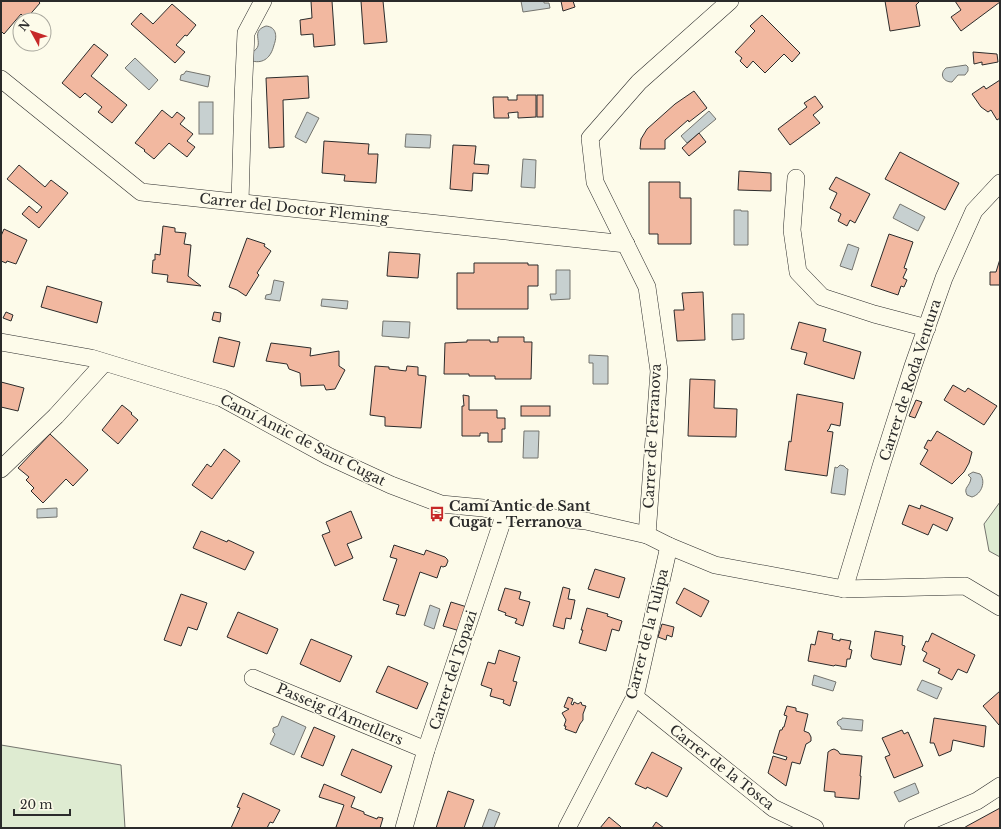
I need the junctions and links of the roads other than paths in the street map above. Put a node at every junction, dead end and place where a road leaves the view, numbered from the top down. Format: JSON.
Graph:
{"nodes":[{"id":1,"x":264,"y":1,"type":"edge"},
{"id":2,"x":730,"y":1,"type":"edge"},
{"id":3,"x":1,"y":79,"type":"edge"},
{"id":4,"x":796,"y":178,"type":"dead end"},
{"id":5,"x":1000,"y":183,"type":"edge"},
{"id":6,"x":240,"y":202,"type":"junction"},
{"id":7,"x":626,"y":244,"type":"junction"},
{"id":8,"x":927,"y":328,"type":"junction"},
{"id":9,"x":1,"y":342,"type":"edge"},
{"id":10,"x":104,"y":363,"type":"junction"},
{"id":11,"x":1,"y":469,"type":"edge"},
{"id":12,"x":505,"y":513,"type":"junction"},
{"id":13,"x":647,"y":535,"type":"junction"},
{"id":14,"x":669,"y":546,"type":"junction"},
{"id":15,"x":844,"y":589,"type":"junction"},
{"id":16,"x":1000,"y":607,"type":"edge"},
{"id":17,"x":253,"y":678,"type":"dead end"},
{"id":18,"x":635,"y":697,"type":"junction"},
{"id":19,"x":426,"y":750,"type":"junction"},
{"id":20,"x":1000,"y":786,"type":"edge"},
{"id":21,"x":404,"y":828,"type":"edge"},
{"id":22,"x":567,"y":828,"type":"edge"},
{"id":23,"x":815,"y":828,"type":"edge"},
{"id":24,"x":913,"y":828,"type":"edge"}],
"edges":[{"from":1,"to":6,"type":"street"},
{"from":2,"to":7,"type":"street","name":"Carrer de Terranova"},
{"from":3,"to":6,"type":"street","name":"Carrer del Doctor Fleming"},
{"from":4,"to":8,"type":"street"},
{"from":5,"to":8,"type":"street","name":"Carrer de Roda Ventura"},
{"from":6,"to":7,"type":"street","name":"Carrer del Doctor Fleming"},
{"from":7,"to":13,"type":"street","name":"Carrer de Terranova"},
{"from":8,"to":15,"type":"street","name":"Carrer de Roda Ventura"},
{"from":9,"to":10,"type":"street","name":"Camí Antic de Sant Cugat"},
{"from":10,"to":11,"type":"street"},
{"from":10,"to":12,"type":"street","name":"Camí Antic de Sant Cugat"},
{"from":12,"to":13,"type":"street","name":"Camí Antic de Sant Cugat"},
{"from":12,"to":19,"type":"street","name":"Carrer del Topazi"},
{"from":13,"to":14,"type":"street","name":"Camí Antic de Sant Cugat"},
{"from":14,"to":15,"type":"street","name":"Camí Antic de Sant Cugat"},
{"from":14,"to":18,"type":"street","name":"Carrer de la Tulipa"},
{"from":15,"to":16,"type":"street","name":"Camí Antic de Sant Cugat"},
{"from":17,"to":19,"type":"street","name":"Passeig d'Ametllers"},
{"from":18,"to":22,"type":"street","name":"Carrer de la Tulipa"},
{"from":18,"to":23,"type":"street","name":"Carrer de la Tosca"},
{"from":19,"to":21,"type":"street","name":"Carrer del Topazi"},
{"from":20,"to":24,"type":"street"}]}
